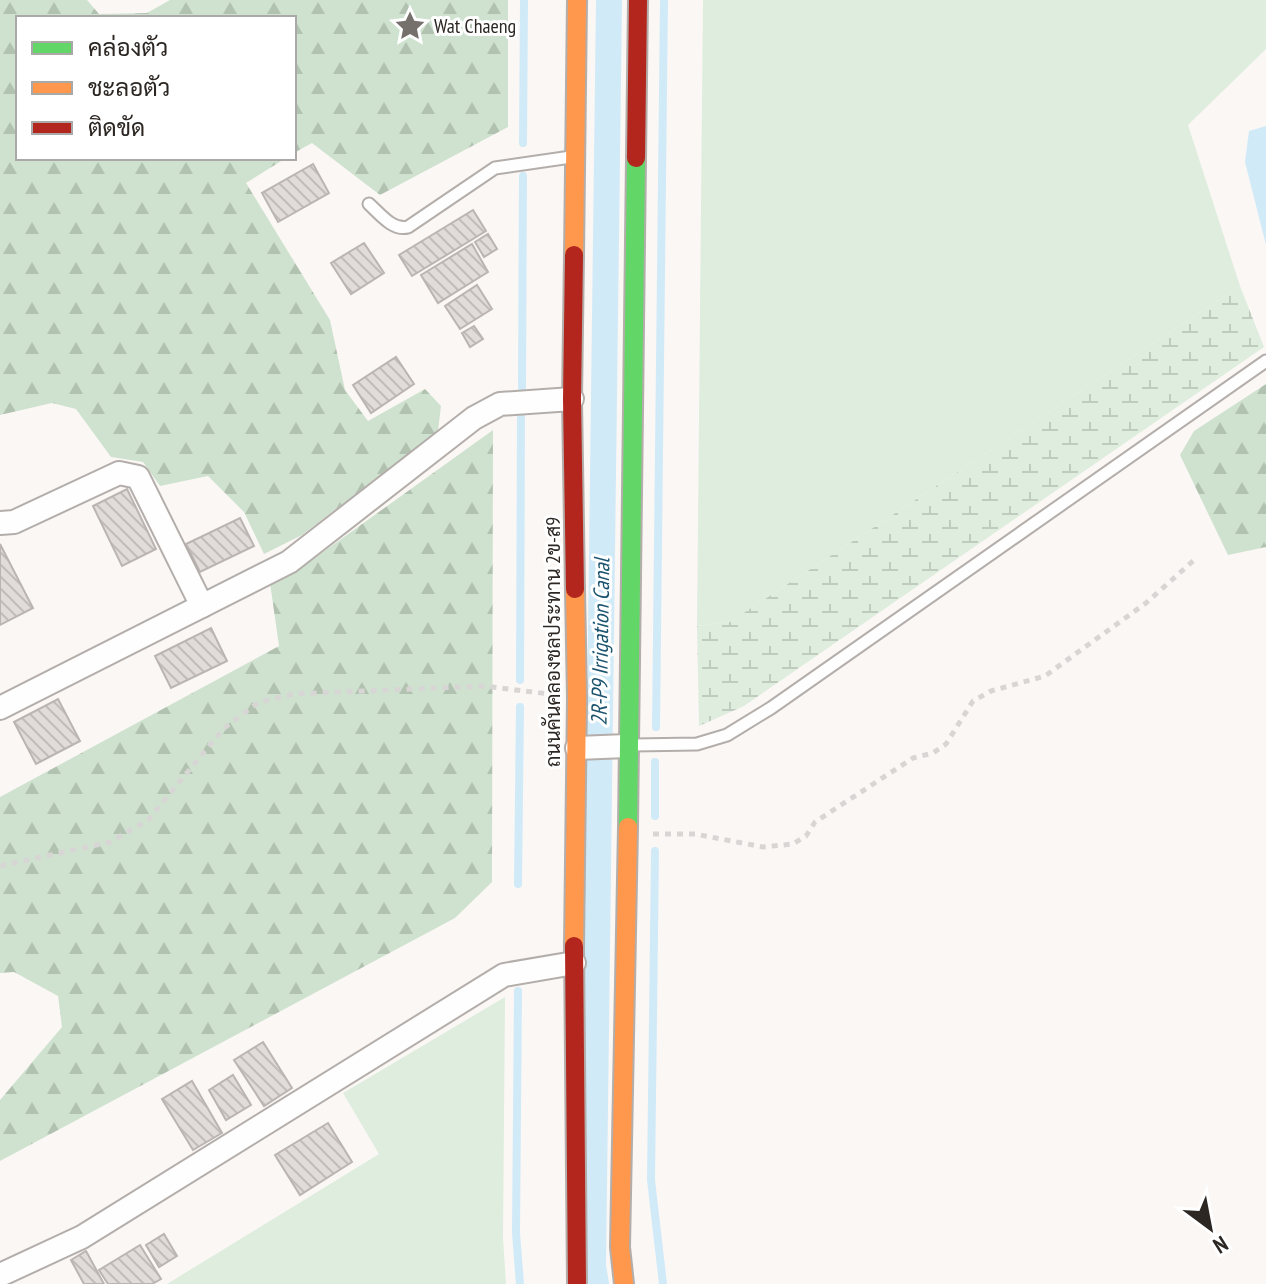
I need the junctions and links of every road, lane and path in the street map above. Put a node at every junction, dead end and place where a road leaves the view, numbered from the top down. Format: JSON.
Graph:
{"nodes":[{"id":1,"x":577,"y":0,"type":"edge"},
{"id":2,"x":638,"y":0,"type":"edge"},
{"id":3,"x":575,"y":157,"type":"junction"},
{"id":4,"x":369,"y":204,"type":"dead end"},
{"id":5,"x":1266,"y":361,"type":"edge"},
{"id":6,"x":572,"y":399,"type":"junction"},
{"id":7,"x":0,"y":523,"type":"edge"},
{"id":8,"x":1194,"y":560,"type":"dead end"},
{"id":9,"x":202,"y":606,"type":"junction"},
{"id":10,"x":577,"y":698,"type":"junction"},
{"id":11,"x":0,"y":708,"type":"edge"},
{"id":12,"x":628,"y":746,"type":"junction"},
{"id":13,"x":584,"y":747,"type":"junction"},
{"id":14,"x":628,"y":833,"type":"junction"},
{"id":15,"x":0,"y":866,"type":"edge"},
{"id":16,"x":574,"y":963,"type":"junction"},
{"id":17,"x":0,"y":1275,"type":"edge"},
{"id":18,"x":577,"y":1284,"type":"edge"},
{"id":19,"x":624,"y":1284,"type":"edge"}],
"edges":[{"from":1,"to":3,"type":"street","name":"ถนนคันคลองชลประทาน 2ข-ส9"},
{"from":2,"to":12,"type":"street"},
{"from":3,"to":4,"type":"lane"},
{"from":3,"to":6,"type":"street","name":"ถนนคันคลองชลประทาน 2ข-ส9"},
{"from":5,"to":12,"type":"lane"},
{"from":6,"to":9,"type":"street"},
{"from":6,"to":10,"type":"street","name":"ถนนคันคลองชลประทาน 2ข-ส9"},
{"from":7,"to":9,"type":"street"},
{"from":8,"to":14,"type":"path"},
{"from":9,"to":11,"type":"street"},
{"from":10,"to":13,"type":"street","name":"ถนนคันคลองชลประทาน 2ข-ส9"},
{"from":10,"to":15,"type":"path"},
{"from":12,"to":13,"type":"street"},
{"from":12,"to":14,"type":"street"},
{"from":13,"to":16,"type":"street","name":"ถนนคันคลองชลประทาน 2ข-ส9"},
{"from":14,"to":19,"type":"street"},
{"from":16,"to":17,"type":"street"},
{"from":16,"to":18,"type":"street","name":"ถนนคันคลองชลประทาน 2ข-ส9"}]}
